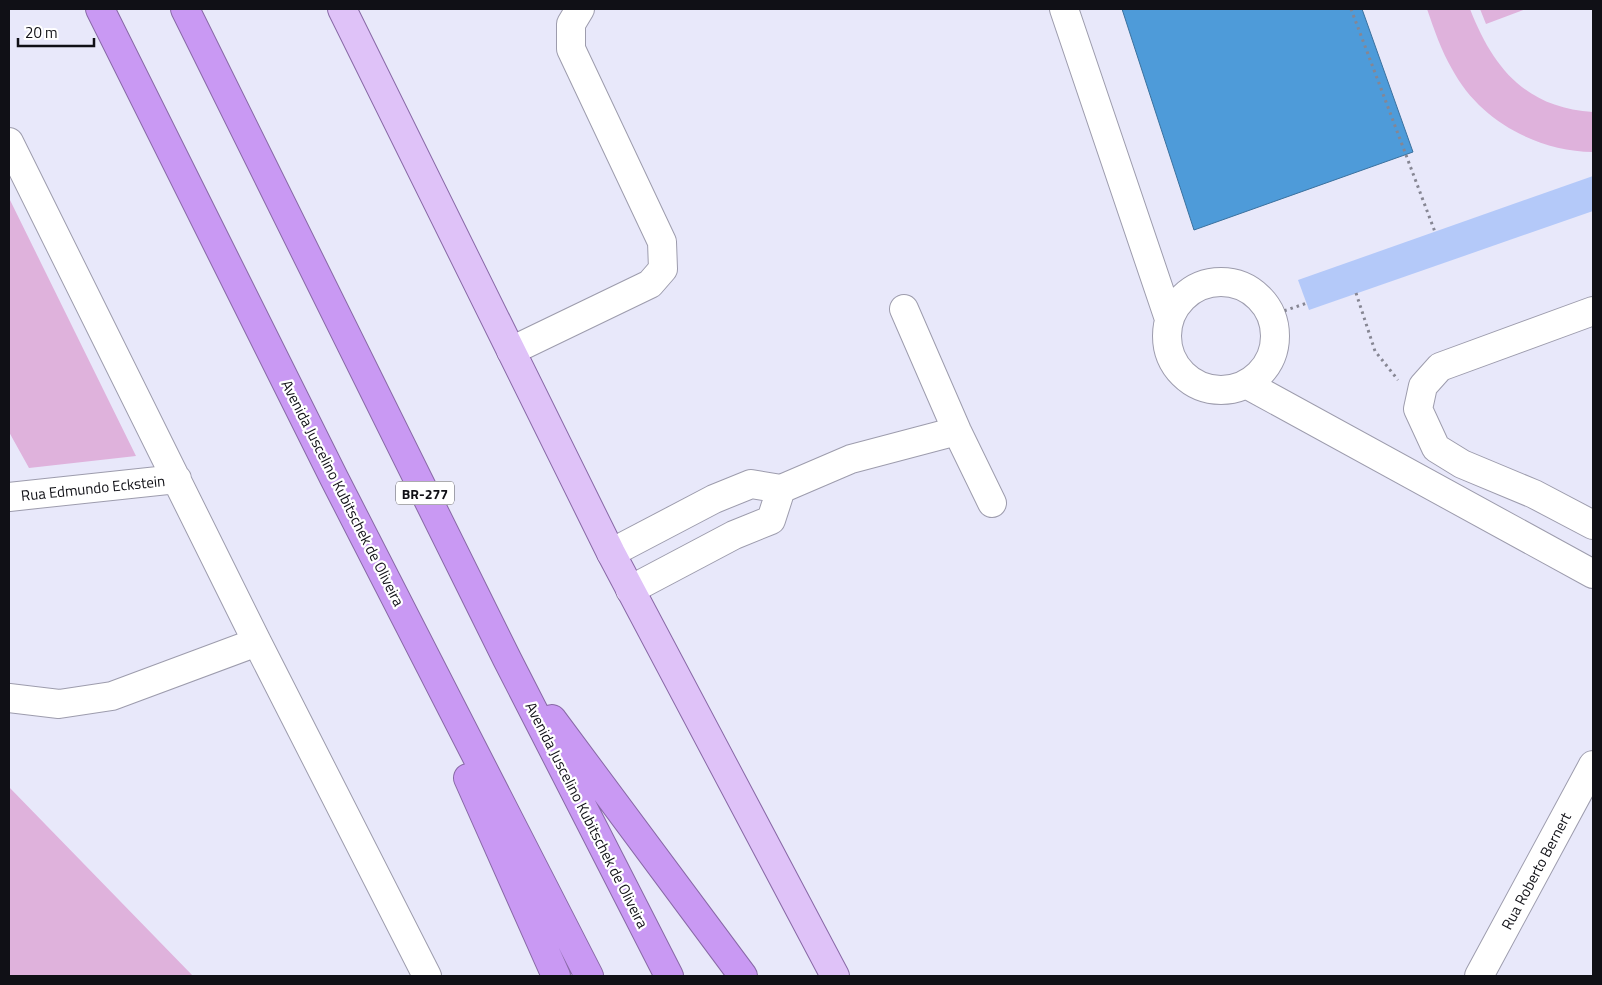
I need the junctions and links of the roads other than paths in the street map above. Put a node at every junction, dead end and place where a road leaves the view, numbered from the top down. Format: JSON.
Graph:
{"nodes":[{"id":1,"x":100,"y":9,"type":"edge"},
{"id":2,"x":185,"y":9,"type":"edge"},
{"id":3,"x":342,"y":9,"type":"edge"},
{"id":4,"x":580,"y":9,"type":"edge"},
{"id":5,"x":1064,"y":9,"type":"edge"},
{"id":6,"x":9,"y":142,"type":"edge"},
{"id":7,"x":904,"y":309,"type":"dead end"},
{"id":8,"x":1593,"y":311,"type":"edge"},
{"id":9,"x":1169,"y":319,"type":"junction"},
{"id":10,"x":511,"y":352,"type":"junction"},
{"id":11,"x":1246,"y":384,"type":"junction"},
{"id":12,"x":957,"y":431,"type":"junction"},
{"id":13,"x":334,"y":478,"type":"junction"},
{"id":14,"x":178,"y":479,"type":"junction"},
{"id":15,"x":781,"y":489,"type":"junction"},
{"id":16,"x":9,"y":497,"type":"edge"},
{"id":17,"x":992,"y":502,"type":"dead end"},
{"id":18,"x":1567,"y":511,"type":"junction"},
{"id":19,"x":1593,"y":526,"type":"edge"},
{"id":20,"x":1548,"y":548,"type":"junction"},
{"id":21,"x":610,"y":553,"type":"junction"},
{"id":22,"x":1593,"y":574,"type":"edge"},
{"id":23,"x":630,"y":590,"type":"junction"},
{"id":24,"x":258,"y":642,"type":"junction"},
{"id":25,"x":507,"y":658,"type":"junction"},
{"id":26,"x":9,"y":698,"type":"edge"},
{"id":27,"x":1593,"y":765,"type":"edge"},
{"id":28,"x":428,"y":976,"type":"edge"},
{"id":29,"x":556,"y":976,"type":"edge"},
{"id":30,"x":588,"y":976,"type":"edge"},
{"id":31,"x":669,"y":976,"type":"edge"},
{"id":32,"x":743,"y":976,"type":"edge"},
{"id":33,"x":835,"y":976,"type":"edge"},
{"id":34,"x":1479,"y":976,"type":"edge"}],
"edges":[{"from":1,"to":13,"type":"highway","name":"Avenida Juscelino Kubitschek de Oliveira"},
{"from":2,"to":25,"type":"highway","name":"Avenida Juscelino Kubitschek de Oliveira","number":"BR-277"},
{"from":3,"to":10,"type":"main road"},
{"from":4,"to":10,"type":"street"},
{"from":5,"to":9,"type":"street"},
{"from":6,"to":14,"type":"street"},
{"from":7,"to":12,"type":"street"},
{"from":8,"to":18,"type":"street"},
{"from":9,"to":11,"type":"street"},
{"from":9,"to":11,"type":"street"},
{"from":10,"to":21,"type":"main road"},
{"from":11,"to":20,"type":"street"},
{"from":12,"to":15,"type":"street"},
{"from":12,"to":17,"type":"street"},
{"from":13,"to":29,"type":"highway"},
{"from":13,"to":30,"type":"highway","name":"Avenida Juscelino Kubitschek de Oliveira"},
{"from":14,"to":16,"type":"street","name":"Rua Edmundo Eckstein"},
{"from":14,"to":24,"type":"street"},
{"from":15,"to":21,"type":"street"},
{"from":15,"to":23,"type":"street"},
{"from":18,"to":19,"type":"street"},
{"from":18,"to":20,"type":"street"},
{"from":20,"to":22,"type":"street"},
{"from":21,"to":23,"type":"main road"},
{"from":23,"to":33,"type":"main road"},
{"from":24,"to":26,"type":"street"},
{"from":24,"to":28,"type":"street"},
{"from":25,"to":31,"type":"highway","name":"Avenida Juscelino Kubitschek de Oliveira","number":"BR-277"},
{"from":25,"to":32,"type":"highway"},
{"from":27,"to":34,"type":"street","name":"Rua Roberto Bernert"}]}
